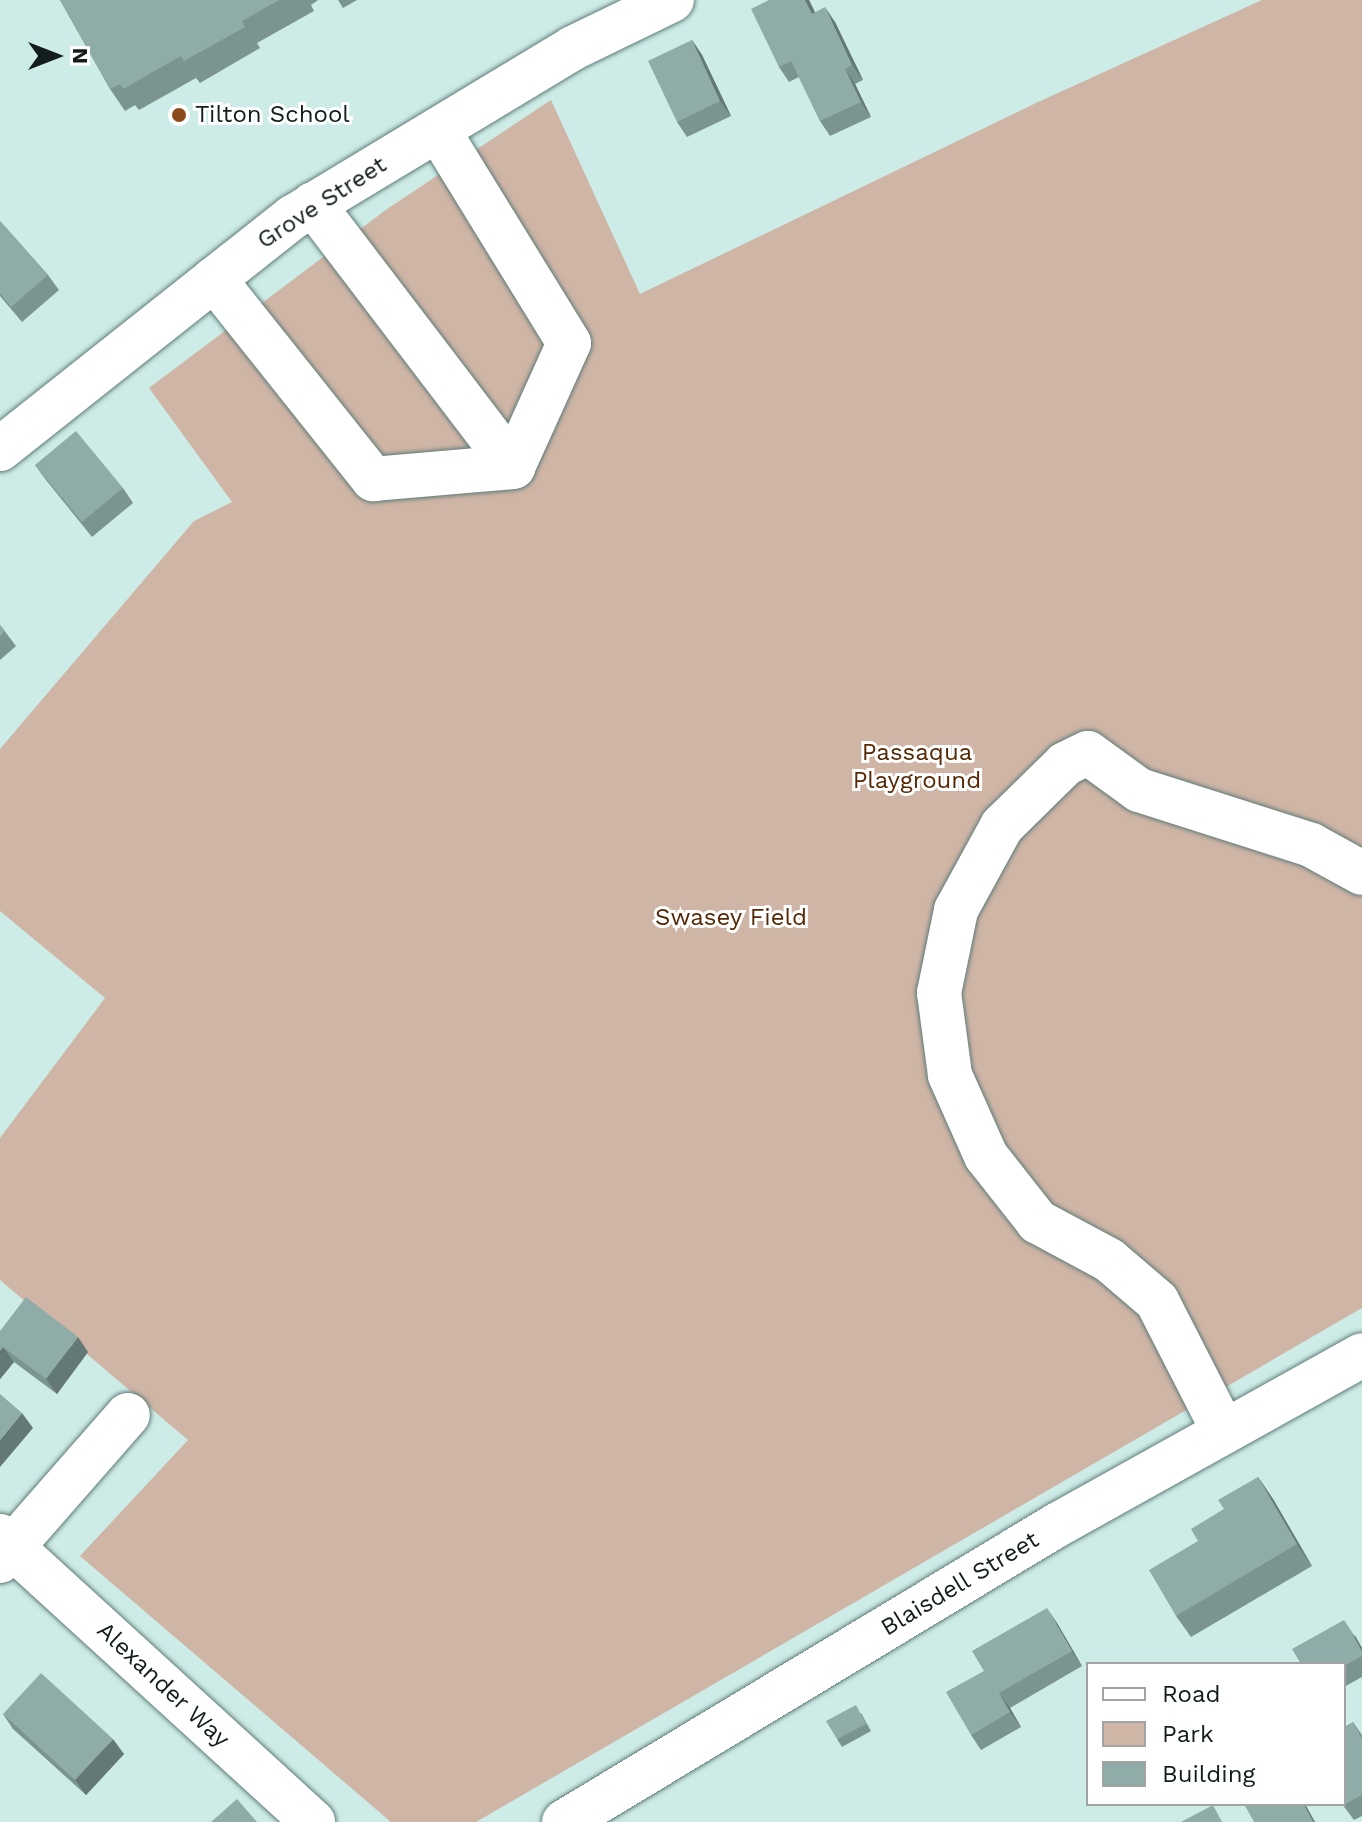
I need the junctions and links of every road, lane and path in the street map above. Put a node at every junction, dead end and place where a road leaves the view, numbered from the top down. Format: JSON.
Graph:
{"nodes":[{"id":1,"x":672,"y":0,"type":"edge"},
{"id":2,"x":438,"y":130,"type":"junction"},
{"id":3,"x":313,"y":204,"type":"junction"},
{"id":4,"x":214,"y":279,"type":"junction"},
{"id":5,"x":0,"y":449,"type":"edge"},
{"id":6,"x":513,"y":467,"type":"junction"},
{"id":7,"x":1362,"y":873,"type":"edge"},
{"id":8,"x":1362,"y":1355,"type":"edge"},
{"id":9,"x":128,"y":1415,"type":"dead end"},
{"id":10,"x":1224,"y":1432,"type":"junction"},
{"id":11,"x":4,"y":1548,"type":"edge"},
{"id":12,"x":313,"y":1822,"type":"edge"},
{"id":13,"x":564,"y":1822,"type":"edge"}],
"edges":[{"from":1,"to":2,"type":"street","name":"Grove Street"},
{"from":2,"to":3,"type":"street","name":"Grove Street"},
{"from":2,"to":6,"type":"street"},
{"from":3,"to":4,"type":"street","name":"Grove Street"},
{"from":3,"to":6,"type":"street"},
{"from":4,"to":5,"type":"street","name":"Grove Street"},
{"from":4,"to":6,"type":"street"},
{"from":7,"to":10,"type":"street"},
{"from":8,"to":10,"type":"street","name":"Blaisdell Street"},
{"from":9,"to":11,"type":"street"},
{"from":10,"to":13,"type":"street","name":"Blaisdell Street"},
{"from":11,"to":12,"type":"street","name":"Alexander Way"}]}
